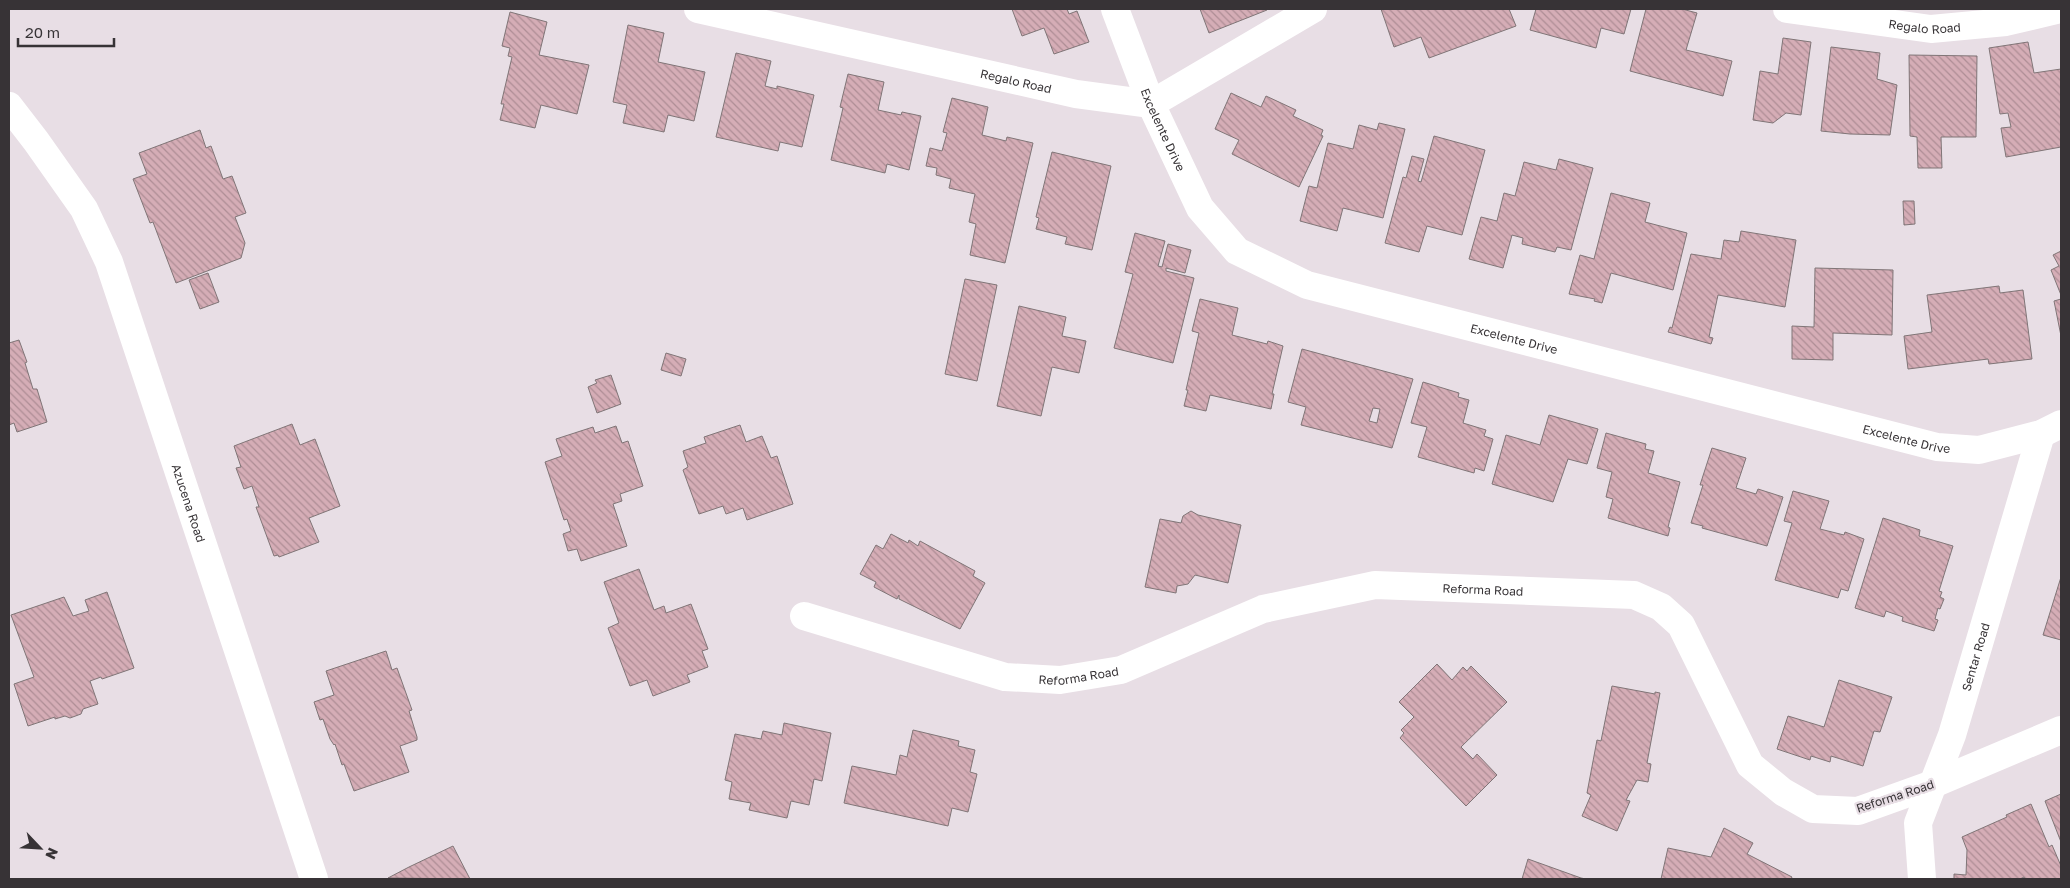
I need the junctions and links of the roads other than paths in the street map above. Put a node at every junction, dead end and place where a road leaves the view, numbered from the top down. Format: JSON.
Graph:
{"nodes":[{"id":1,"x":698,"y":9,"type":"edge"},
{"id":2,"x":1115,"y":9,"type":"edge"},
{"id":3,"x":1313,"y":9,"type":"edge"},
{"id":4,"x":1787,"y":9,"type":"edge"},
{"id":5,"x":2061,"y":9,"type":"edge"},
{"id":6,"x":1151,"y":104,"type":"junction"},
{"id":7,"x":9,"y":106,"type":"edge"},
{"id":8,"x":2051,"y":429,"type":"edge"},
{"id":9,"x":804,"y":616,"type":"dead end"},
{"id":10,"x":2061,"y":730,"type":"edge"},
{"id":11,"x":1933,"y":784,"type":"junction"},
{"id":12,"x":314,"y":879,"type":"edge"},
{"id":13,"x":1922,"y":879,"type":"edge"}],
"edges":[{"from":1,"to":6,"type":"street","name":"Regalo Road"},
{"from":2,"to":6,"type":"street","name":"Excelente Drive"},
{"from":3,"to":6,"type":"street"},
{"from":4,"to":5,"type":"street","name":"Regalo Road"},
{"from":6,"to":8,"type":"street","name":"Excelente Drive"},
{"from":7,"to":12,"type":"street","name":"Azucena Road"},
{"from":8,"to":11,"type":"street","name":"Sentar Road"},
{"from":9,"to":11,"type":"street","name":"Reforma Road"},
{"from":10,"to":11,"type":"street","name":"Reforma Road"},
{"from":11,"to":13,"type":"street","name":"Sentar Road"}]}
